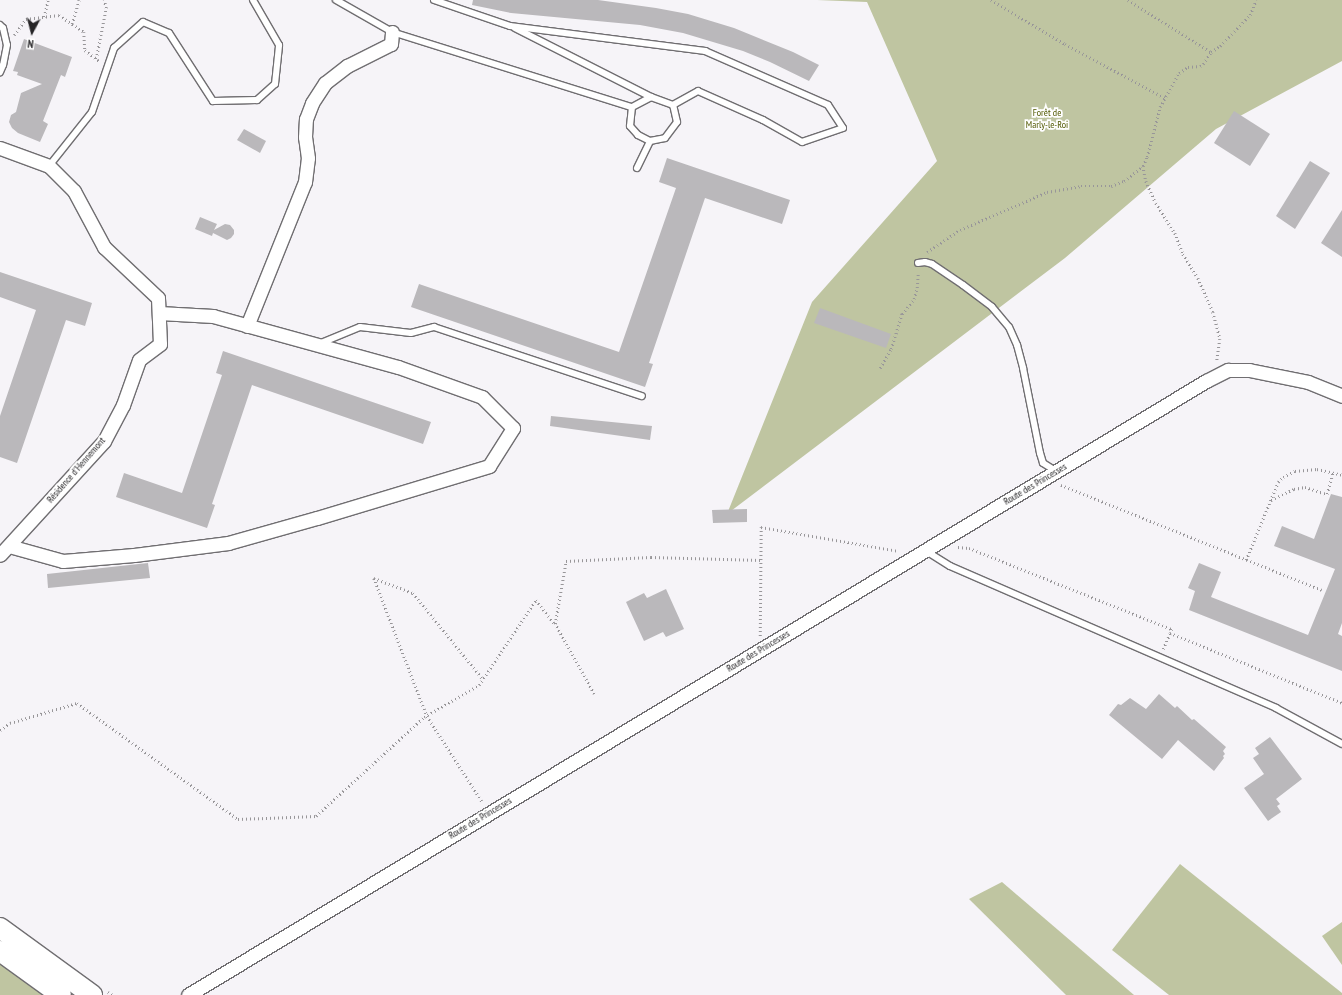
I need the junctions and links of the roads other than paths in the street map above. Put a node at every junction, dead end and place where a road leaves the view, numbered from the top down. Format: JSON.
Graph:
{"nodes":[{"id":1,"x":253,"y":0,"type":"edge"},
{"id":2,"x":336,"y":0,"type":"edge"},
{"id":3,"x":434,"y":0,"type":"edge"},
{"id":4,"x":0,"y":25,"type":"edge"},
{"id":5,"x":510,"y":26,"type":"junction"},
{"id":6,"x":392,"y":32,"type":"junction"},
{"id":7,"x":0,"y":72,"type":"edge"},
{"id":8,"x":651,"y":97,"type":"junction"},
{"id":9,"x":673,"y":105,"type":"junction"},
{"id":10,"x":632,"y":107,"type":"junction"},
{"id":11,"x":650,"y":141,"type":"junction"},
{"id":12,"x":0,"y":148,"type":"edge"},
{"id":13,"x":49,"y":166,"type":"junction"},
{"id":14,"x":637,"y":168,"type":"dead end"},
{"id":15,"x":918,"y":263,"type":"road end"},
{"id":16,"x":159,"y":313,"type":"junction"},
{"id":17,"x":247,"y":326,"type":"junction"},
{"id":18,"x":317,"y":345,"type":"junction"},
{"id":19,"x":642,"y":396,"type":"dead end"},
{"id":20,"x":1342,"y":396,"type":"edge"},
{"id":21,"x":1056,"y":471,"type":"junction"},
{"id":22,"x":926,"y":550,"type":"junction"},
{"id":23,"x":5,"y":551,"type":"edge"},
{"id":24,"x":1342,"y":744,"type":"edge"},
{"id":25,"x":0,"y":928,"type":"edge"},
{"id":26,"x":0,"y":951,"type":"edge"},
{"id":27,"x":61,"y":995,"type":"edge"},
{"id":28,"x":92,"y":995,"type":"edge"},
{"id":29,"x":188,"y":995,"type":"edge"}],
"edges":[{"from":1,"to":13,"type":"lane"},
{"from":2,"to":6,"type":"lane"},
{"from":3,"to":5,"type":"lane"},
{"from":4,"to":7,"type":"lane"},
{"from":5,"to":8,"type":"lane"},
{"from":5,"to":9,"type":"lane"},
{"from":6,"to":10,"type":"lane"},
{"from":6,"to":17,"type":"street"},
{"from":8,"to":9,"type":"lane"},
{"from":8,"to":10,"type":"lane"},
{"from":9,"to":11,"type":"lane"},
{"from":10,"to":11,"type":"lane"},
{"from":11,"to":14,"type":"lane"},
{"from":12,"to":13,"type":"street","name":"Résidence d'Hennemont"},
{"from":13,"to":16,"type":"street","name":"Résidence d'Hennemont"},
{"from":15,"to":21,"type":"lane"},
{"from":16,"to":17,"type":"street"},
{"from":16,"to":23,"type":"street","name":"Résidence d'Hennemont"},
{"from":17,"to":18,"type":"street"},
{"from":18,"to":19,"type":"lane"},
{"from":18,"to":23,"type":"street"},
{"from":20,"to":21,"type":"street","name":"Route des Princesses"},
{"from":21,"to":22,"type":"street","name":"Route des Princesses"},
{"from":22,"to":24,"type":"lane"},
{"from":22,"to":29,"type":"street","name":"Route des Princesses"},
{"from":25,"to":28,"type":"main road"},
{"from":26,"to":27,"type":"main road"}]}
